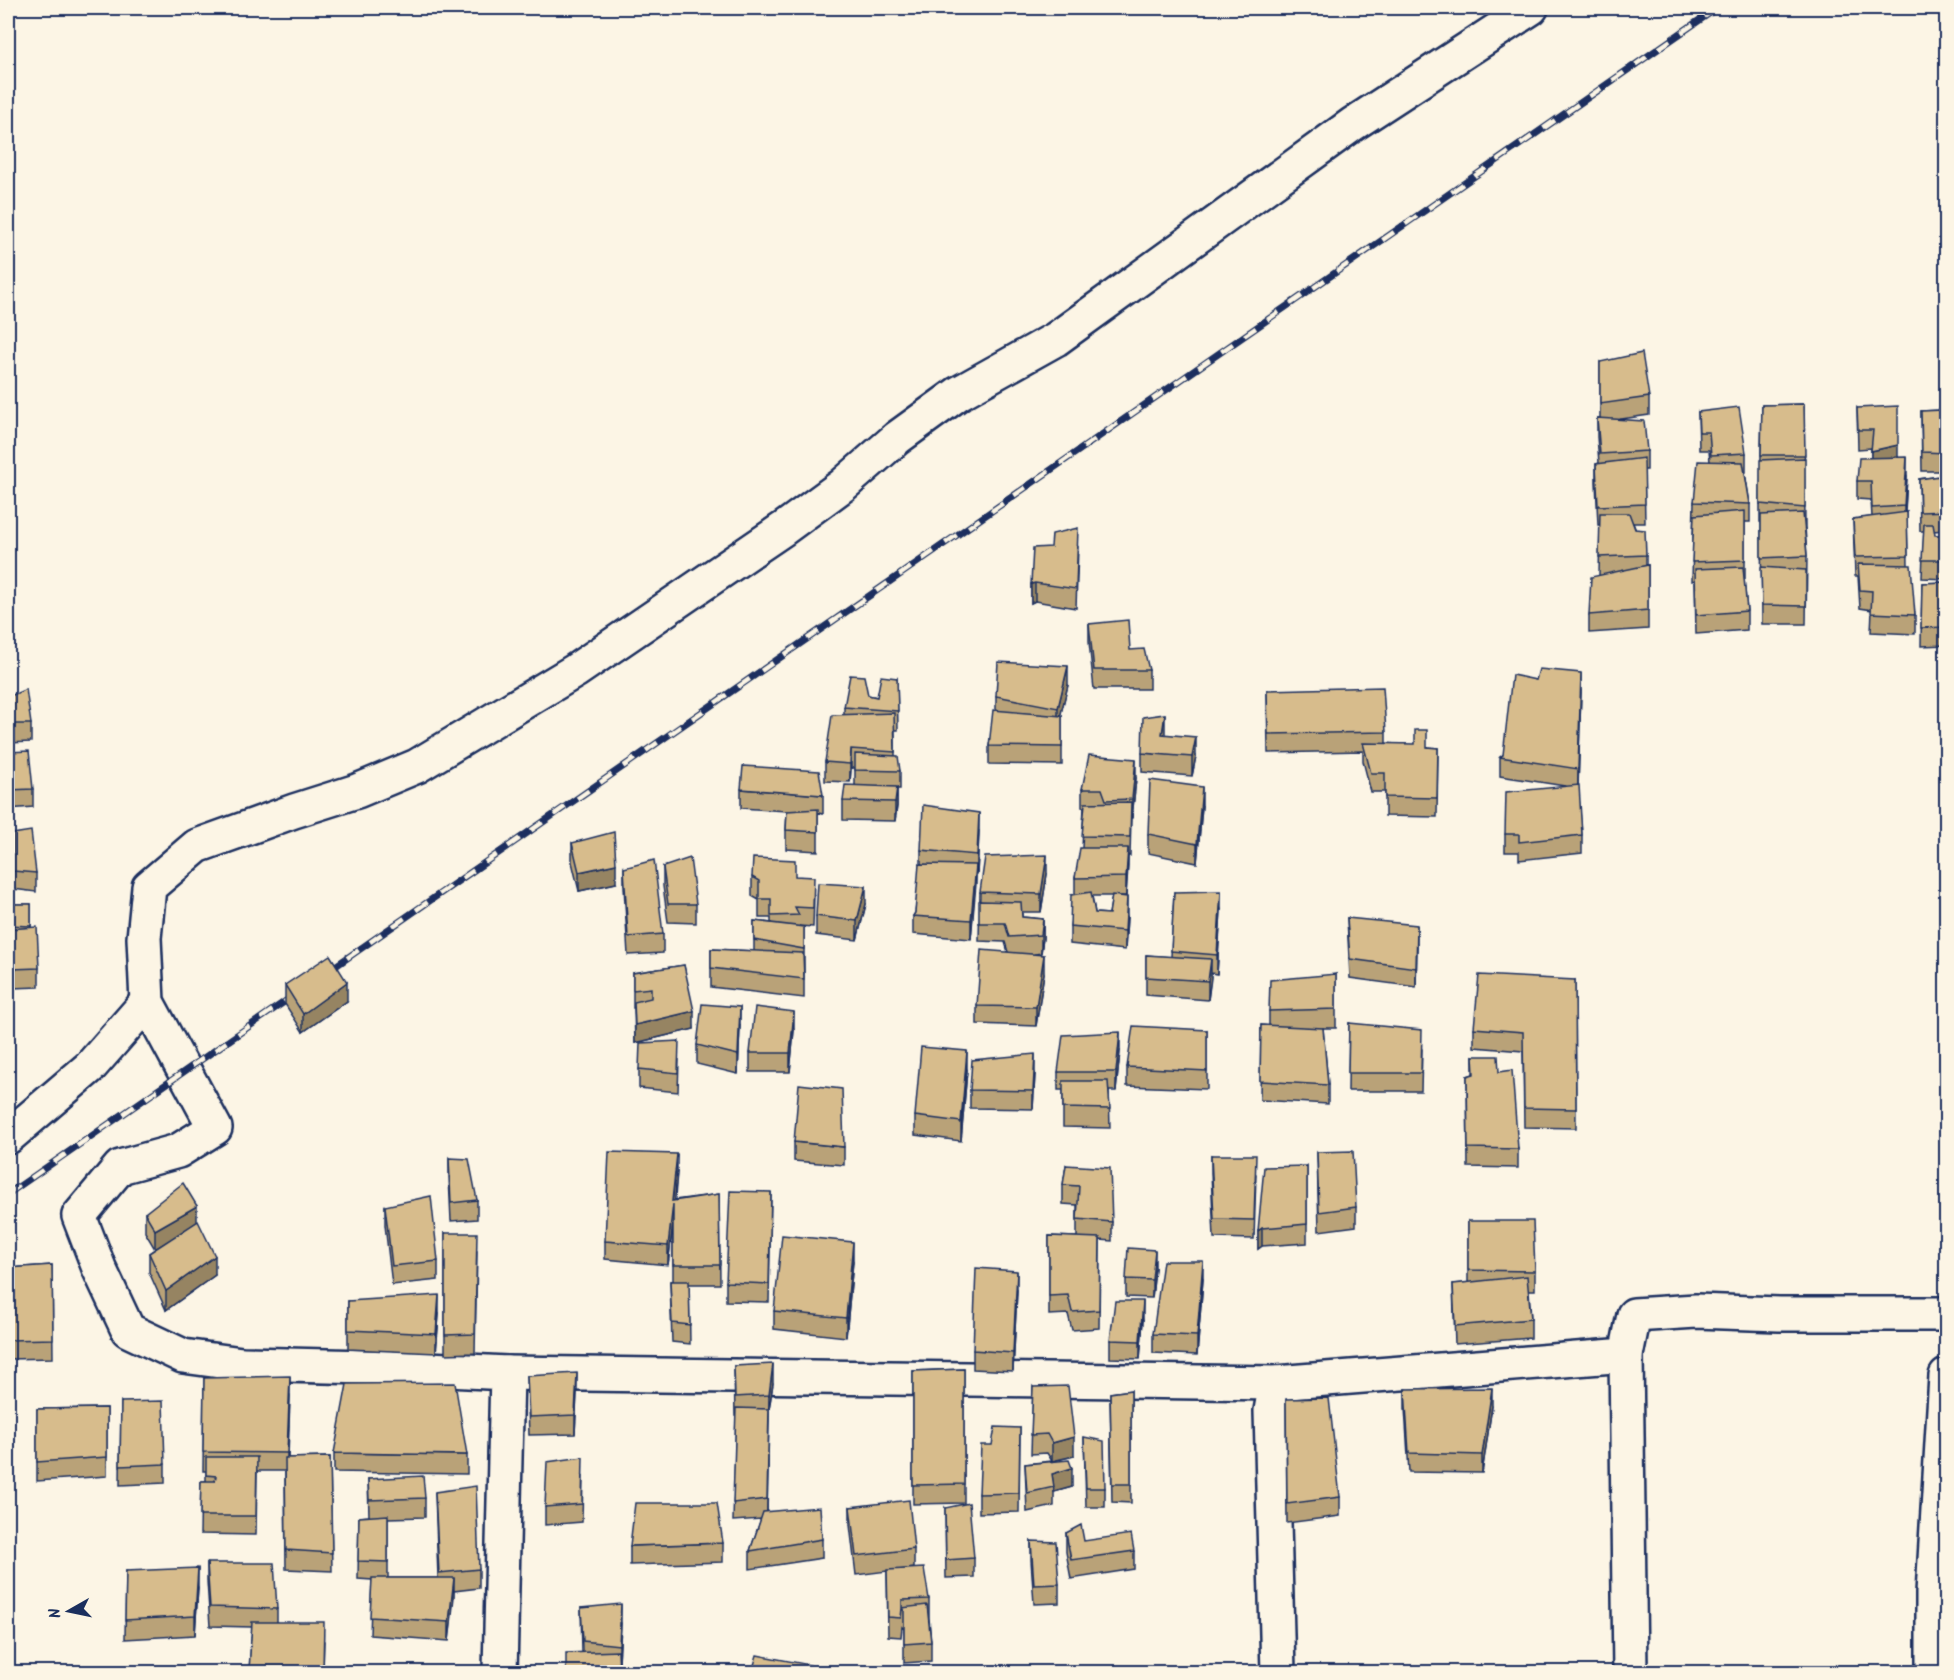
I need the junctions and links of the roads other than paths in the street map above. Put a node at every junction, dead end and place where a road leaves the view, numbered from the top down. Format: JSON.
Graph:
{"nodes":[{"id":1,"x":1531,"y":8,"type":"edge"},
{"id":2,"x":147,"y":1002,"type":"junction"},
{"id":3,"x":8,"y":1137,"type":"edge"},
{"id":4,"x":1947,"y":1314,"type":"edge"},
{"id":5,"x":1626,"y":1356,"type":"junction"},
{"id":6,"x":507,"y":1373,"type":"junction"},
{"id":7,"x":1947,"y":1376,"type":"edge"},
{"id":8,"x":1276,"y":1383,"type":"junction"},
{"id":9,"x":1940,"y":1630,"type":"edge"},
{"id":10,"x":500,"y":1672,"type":"edge"},
{"id":11,"x":1278,"y":1672,"type":"edge"},
{"id":12,"x":1630,"y":1672,"type":"edge"},
{"id":13,"x":1933,"y":1672,"type":"edge"}],
"edges":[{"from":1,"to":2,"type":"street"},
{"from":2,"to":3,"type":"street"},
{"from":2,"to":6,"type":"street"},
{"from":4,"to":5,"type":"street"},
{"from":5,"to":8,"type":"street"},
{"from":5,"to":12,"type":"street"},
{"from":6,"to":8,"type":"street"},
{"from":6,"to":10,"type":"street"},
{"from":7,"to":9,"type":"street"},
{"from":8,"to":11,"type":"street"},
{"from":9,"to":13,"type":"street"}]}
